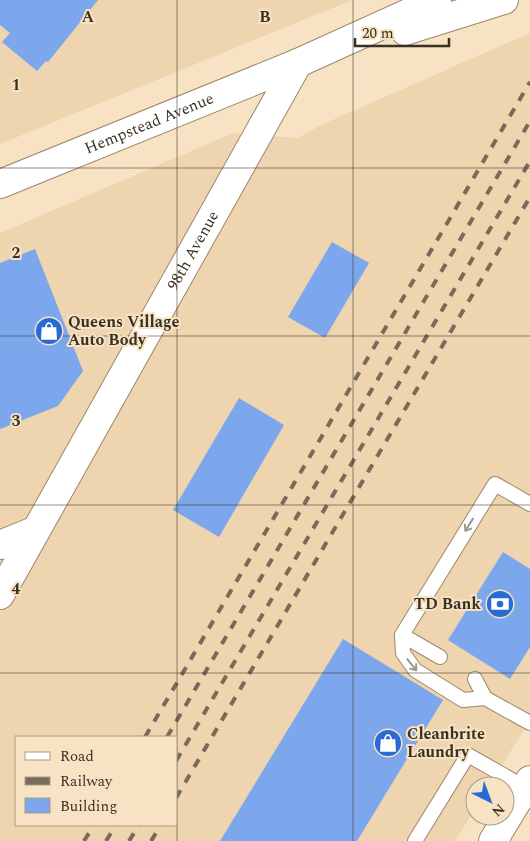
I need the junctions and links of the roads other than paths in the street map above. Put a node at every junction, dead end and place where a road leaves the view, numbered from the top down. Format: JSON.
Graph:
{"nodes":[{"id":1,"x":437,"y":0,"type":"edge"},
{"id":2,"x":504,"y":0,"type":"edge"},
{"id":3,"x":298,"y":63,"type":"junction"},
{"id":4,"x":0,"y":184,"type":"edge"},
{"id":5,"x":530,"y":504,"type":"edge"},
{"id":6,"x":34,"y":531,"type":"junction"},
{"id":7,"x":0,"y":545,"type":"edge"},
{"id":8,"x":0,"y":595,"type":"edge"},
{"id":9,"x":402,"y":635,"type":"junction"},
{"id":10,"x":440,"y":657,"type":"dead end"},
{"id":11,"x":476,"y":679,"type":"dead end"},
{"id":12,"x":485,"y":698,"type":"junction"},
{"id":13,"x":530,"y":723,"type":"edge"},
{"id":14,"x":528,"y":784,"type":"edge"},
{"id":15,"x":415,"y":841,"type":"edge"},
{"id":16,"x":493,"y":841,"type":"edge"}],
"edges":[{"from":1,"to":3,"type":"main road","name":"Hempstead Avenue"},
{"from":2,"to":3,"type":"main road","name":"Hempstead Avenue"},
{"from":3,"to":4,"type":"main road","name":"Hempstead Avenue"},
{"from":3,"to":6,"type":"main road","name":"98th Avenue"},
{"from":5,"to":9,"type":"lane","one_way":true},
{"from":6,"to":7,"type":"main road"},
{"from":6,"to":8,"type":"main road","name":"98th Avenue"},
{"from":9,"to":10,"type":"lane"},
{"from":9,"to":12,"type":"lane","one_way":true},
{"from":11,"to":12,"type":"lane"},
{"from":12,"to":13,"type":"lane"},
{"from":14,"to":15,"type":"lane"},
{"from":14,"to":16,"type":"main road"}]}
